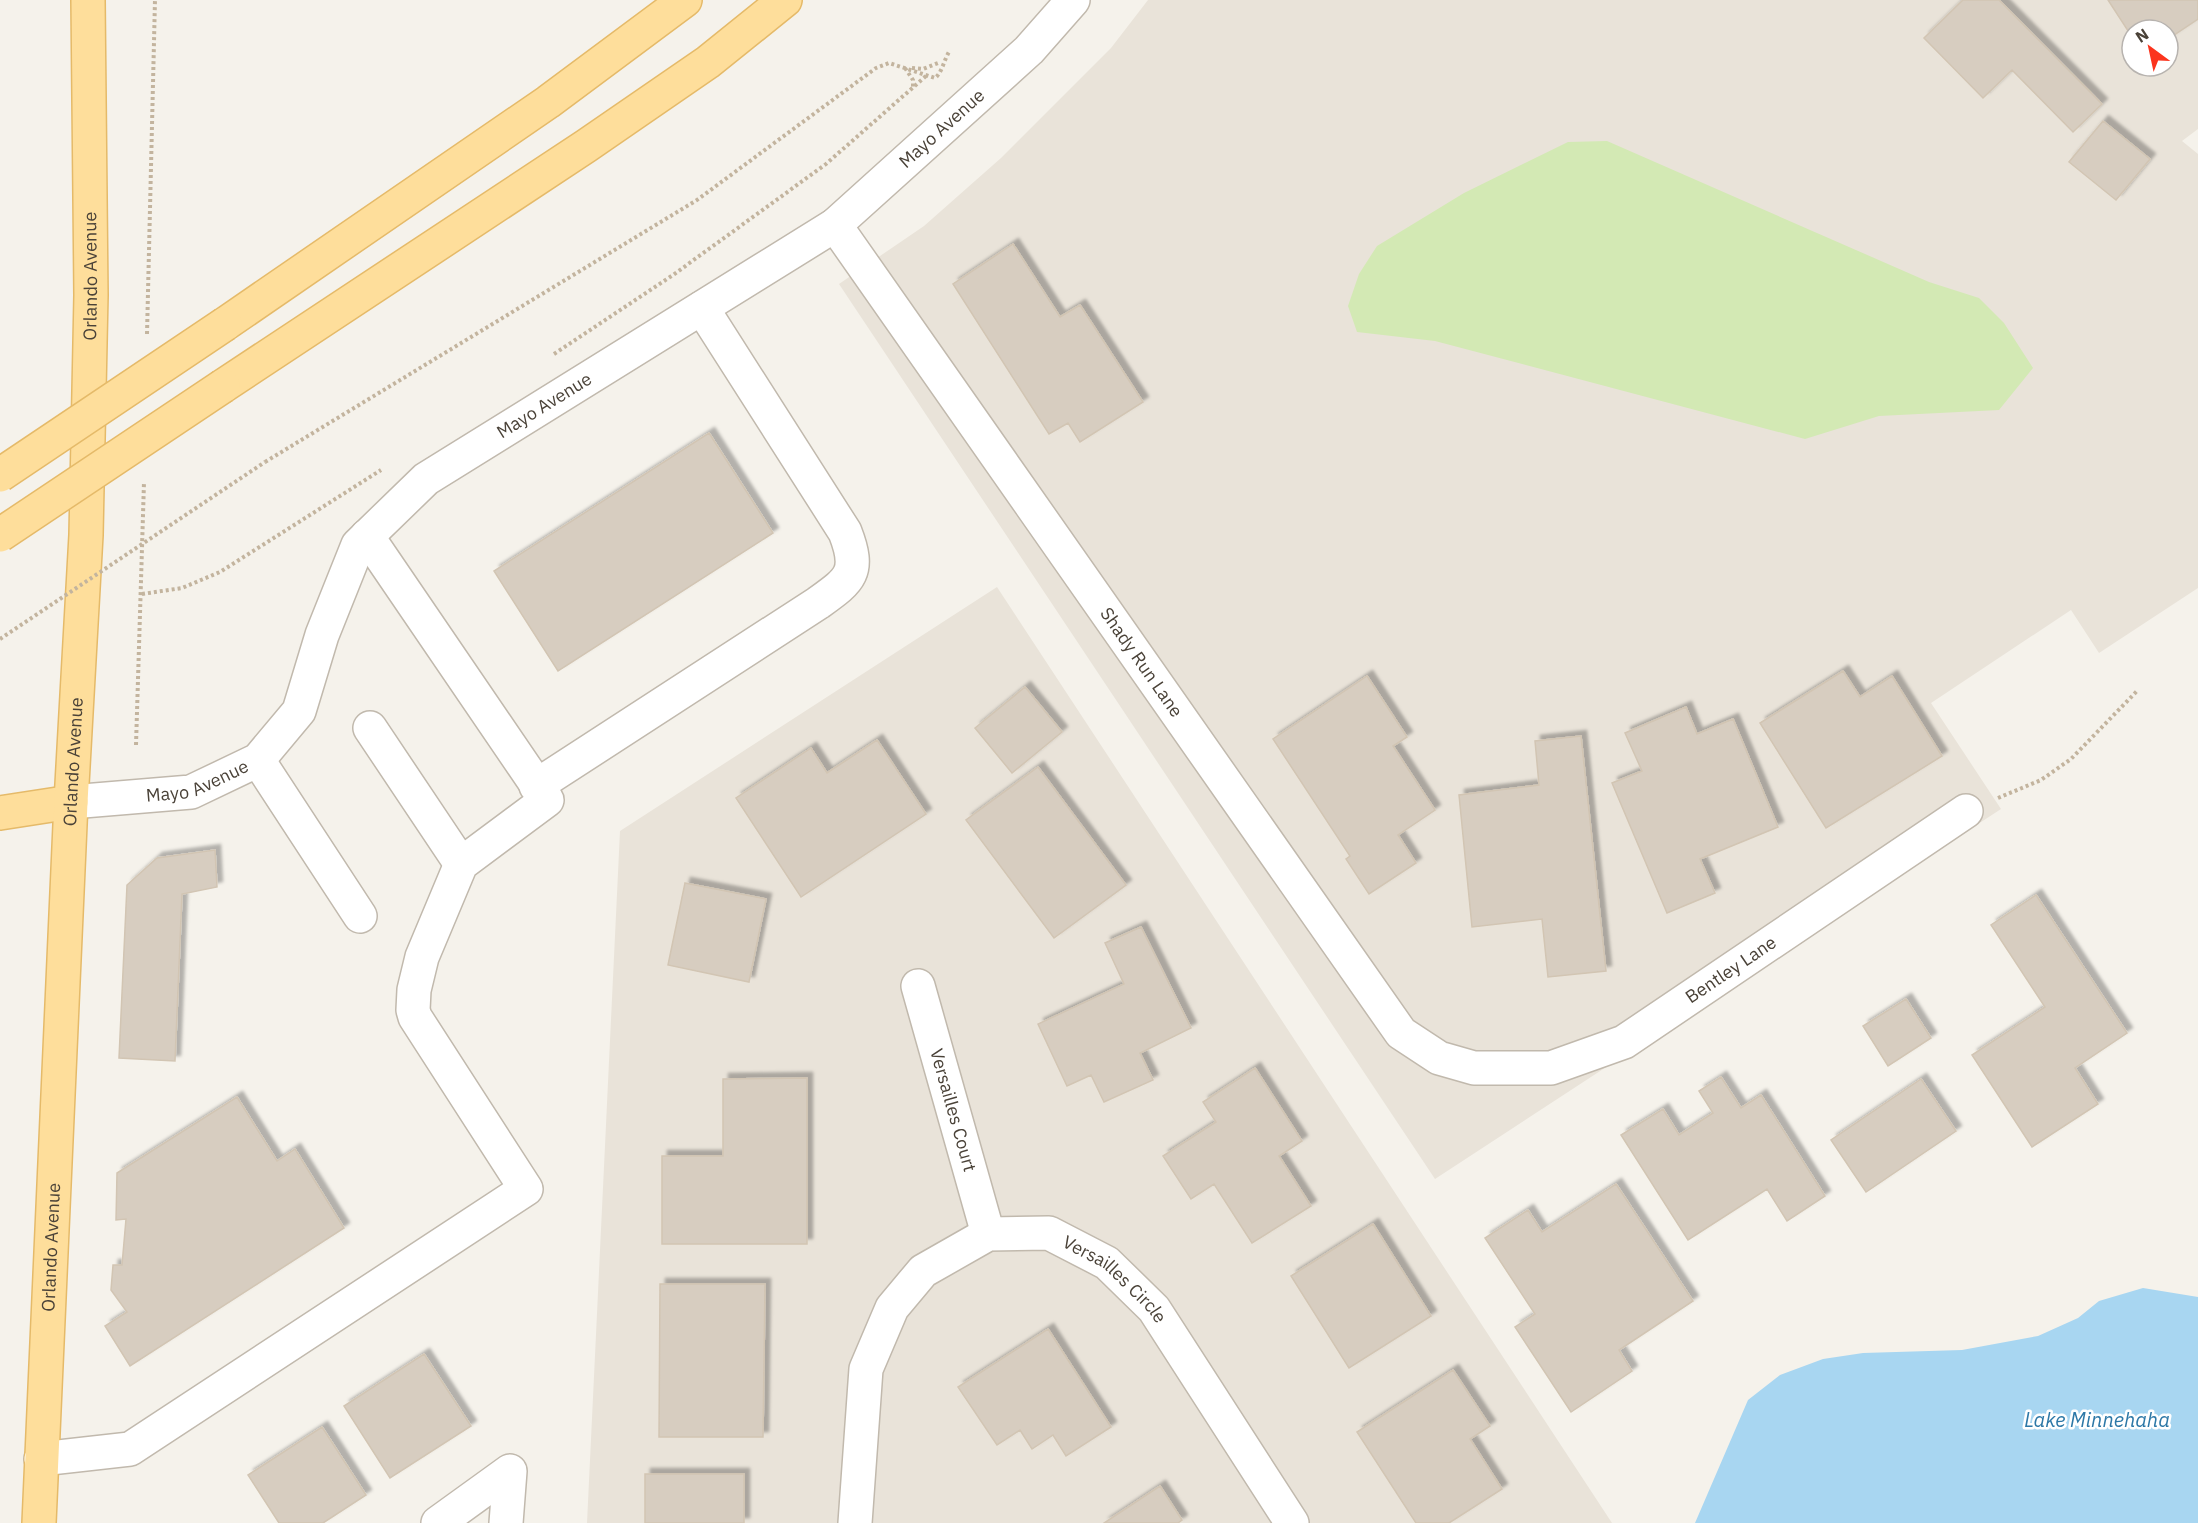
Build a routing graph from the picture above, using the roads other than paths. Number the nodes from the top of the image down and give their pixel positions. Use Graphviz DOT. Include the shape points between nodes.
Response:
graph roads {
  1 [pos="88,0"];
  2 [pos="685,0"];
  3 [pos="785,0"];
  4 [pos="1073,0"];
  5 [pos="835,225"];
  6 [pos="702,308"];
  7 [pos="0,475"];
  8 [pos="0,535"];
  9 [pos="368,536"];
  10 [pos="370,728"];
  11 [pos="258,759"];
  12 [pos="536,786"];
  13 [pos="71,802"];
  14 [pos="1965,811"];
  15 [pos="0,813"];
  16 [pos="461,864"];
  17 [pos="360,916"];
  18 [pos="918,986"];
  19 [pos="1474,1068"];
  20 [pos="988,1234"];
  21 [pos="41,1459"];
  22 [pos="39,1523"];
  23 [pos="438,1523"];
  24 [pos="506,1523"];
  25 [pos="855,1523"];
  26 [pos="1293,1523"];
  1 -- 13 [label="main road, Orlando Avenue" via="90,295 86,535"];
  2 -- 7 [label="main road, bridge" via="548,102"];
  3 -- 8 [label="main road, bridge" via="708,62 595,140"];
  4 -- 5 [label="street, Mayo Avenue" via="1029,50"];
  5 -- 6 [label="street, Mayo Avenue"];
  5 -- 19 [label="street, Shady Run Lane" via="1401,1033 1439,1058"];
  6 -- 9 [label="street, Mayo Avenue" via="426,479"];
  6 -- 12 [label="street" via="845,532 853,552 852,573 818,603"];
  9 -- 11 [label="street, Mayo Avenue" via="358,546 322,635 299,711"];
  9 -- 12 [label="street"];
  10 -- 16 [label="street"];
  11 -- 13 [label="street, Mayo Avenue" via="191,792"];
  11 -- 17 [label="street"];
  12 -- 16 [label="street" via="546,800"];
  13 -- 15 [label="main road"];
  13 -- 21 [label="main road, Orlando Avenue"];
  14 -- 19 [label="street, Bentley Lane" via="1624,1042 1551,1068"];
  16 -- 21 [label="street" via="422,957 413,1010 526,1188 130,1449"];
  18 -- 20 [label="street, Versailles Court"];
  20 -- 25 [label="street, Versailles Circle" via="923,1271 892,1308 866,1369"];
  20 -- 26 [label="street, Versailles Circle" via="1049,1233 1107,1263 1154,1309"];
  21 -- 22 [label="main road, Orlando Avenue"];
  23 -- 24 [label="street" via="510,1471"];
}
